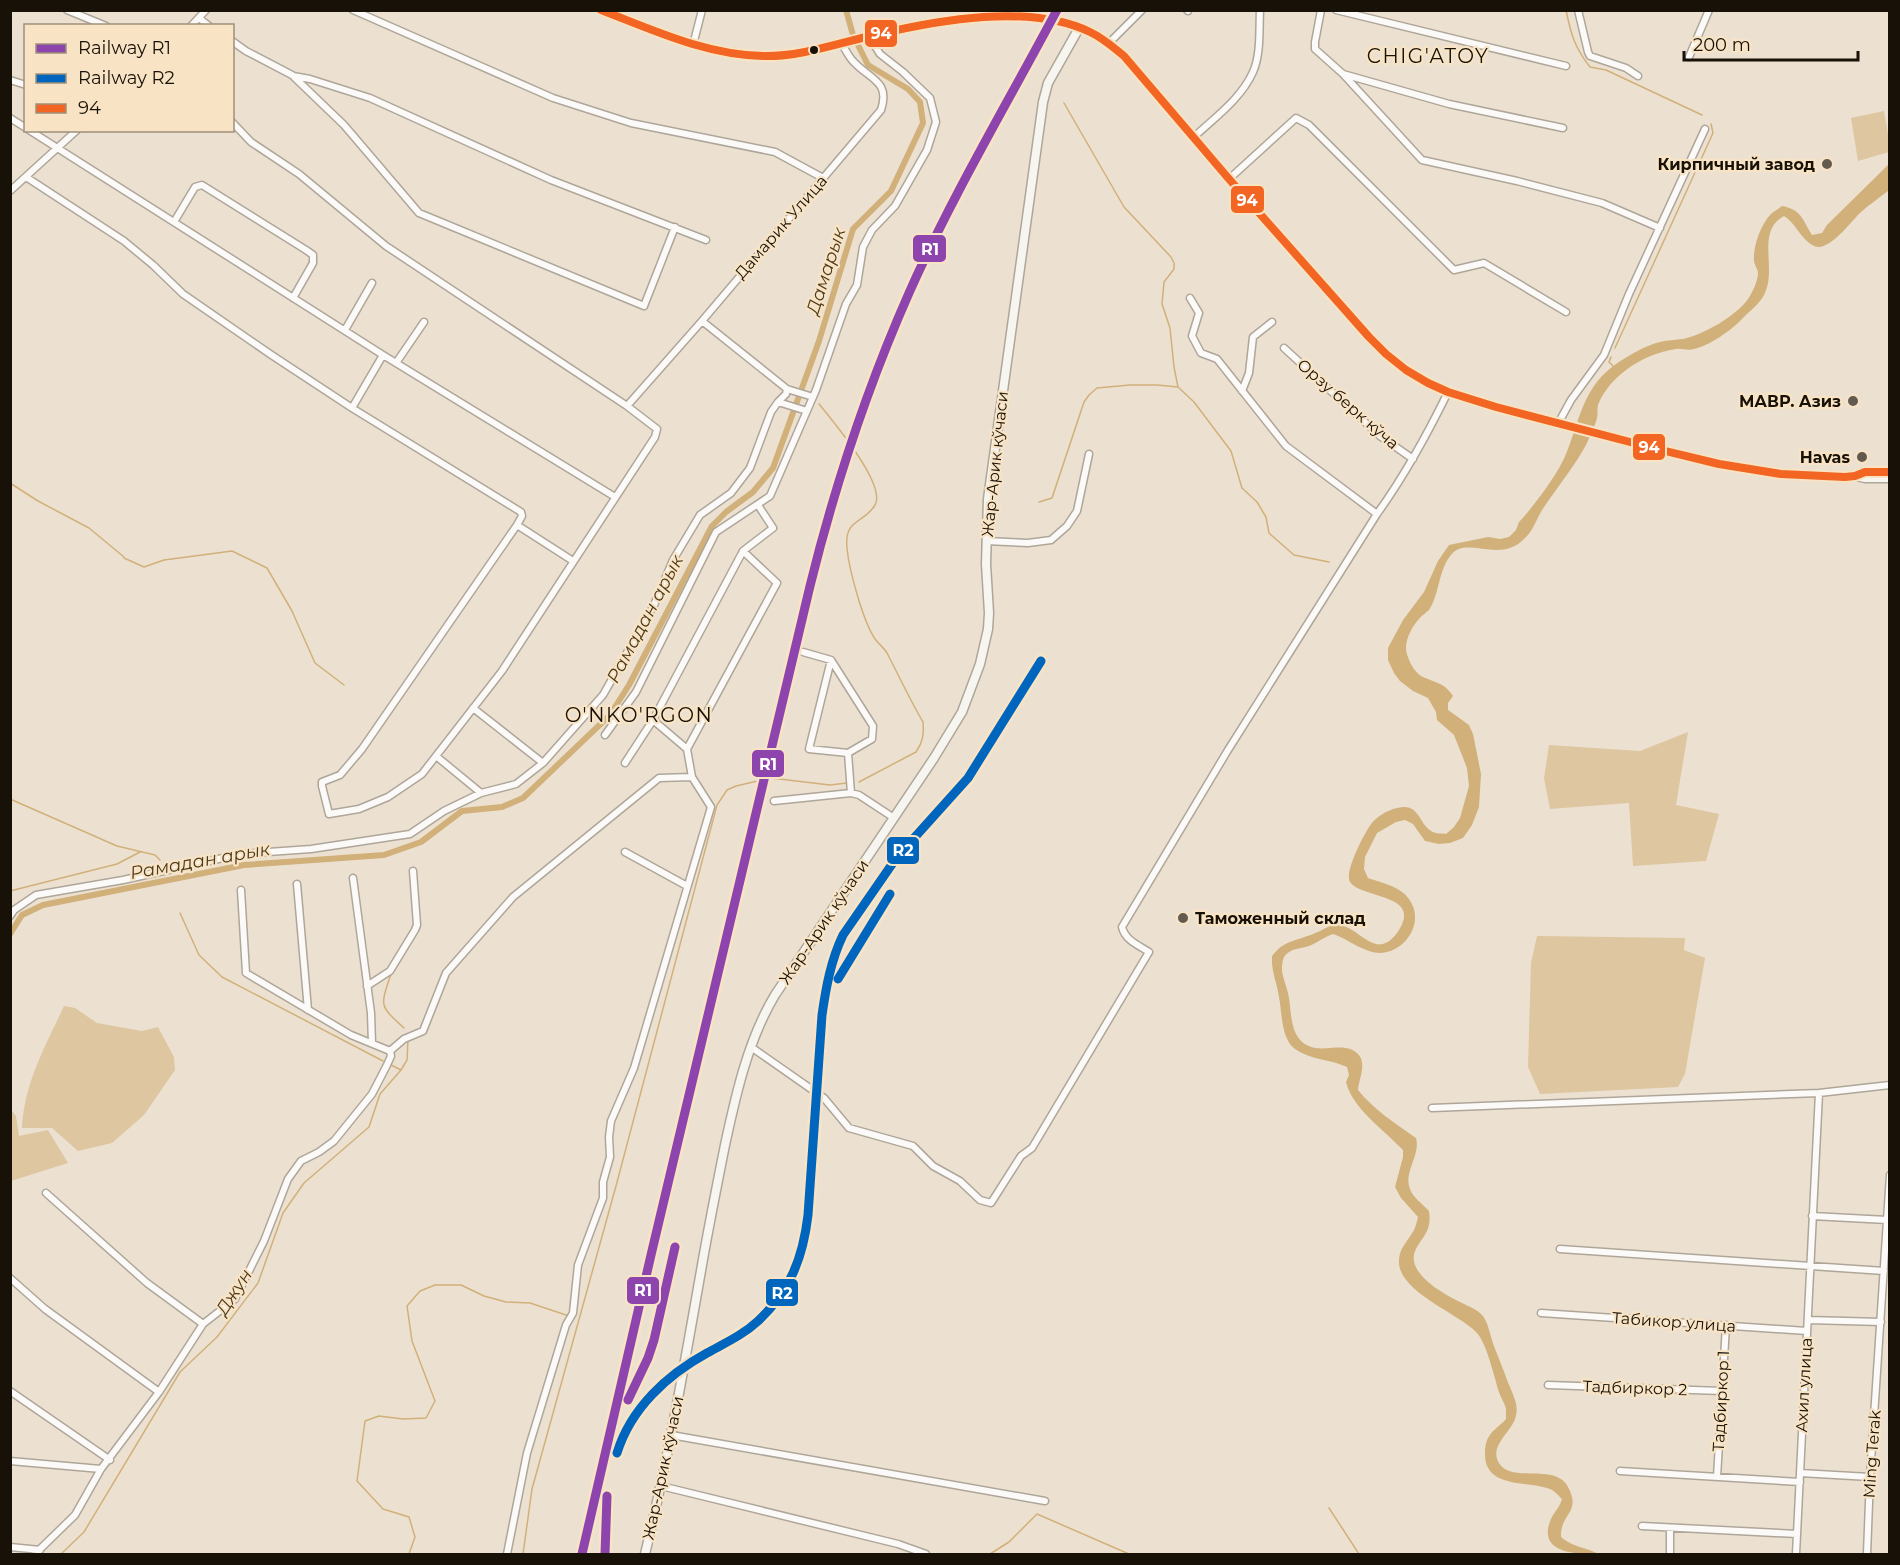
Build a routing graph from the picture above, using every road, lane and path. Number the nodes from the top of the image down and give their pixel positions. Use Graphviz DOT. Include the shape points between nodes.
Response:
graph roads {
  1 [pos="68,10"];
  2 [pos="206,10"];
  3 [pos="353,10"];
  4 [pos="601,10"];
  5 [pos="702,10"];
  6 [pos="1142,10"];
  7 [pos="1260,10"];
  8 [pos="1321,10"];
  9 [pos="1336,10"];
  10 [pos="1578,10"];
  11 [pos="1709,10"];
  12 [pos="199,18"];
  13 [pos="101,24"];
  14 [pos="193,24"];
  15 [pos="206,24"];
  16 [pos="1079,27"];
  17 [pos="875,35"];
  18 [pos="234,42"];
  19 [pos="845,43"];
  20 [pos="1109,43"];
  21 [pos="693,45"];
  22 [pos="1689,57"];
  23 [pos="1566,66"];
  24 [pos="1342,74"];
  25 [pos="292,75"];
  26 [pos="1638,76"];
  27 [pos="10,118"];
  28 [pos="234,124"];
  29 [pos="24,127"];
  30 [pos="1563,128"];
  31 [pos="1705,129"];
  32 [pos="32,132"];
  33 [pos="76,132"];
  34 [pos="1193,138"];
  35 [pos="57,149"];
  36 [pos="26,177"];
  37 [pos="823,178"];
  38 [pos="1229,179"];
  39 [pos="10,191"];
  40 [pos="174,222"];
  41 [pos="675,227"];
  42 [pos="1660,228"];
  43 [pos="706,240"];
  44 [pos="372,283"];
  45 [pos="293,298"];
  46 [pos="1190,298"];
  47 [pos="1566,312"];
  48 [pos="702,321"];
  49 [pos="424,322"];
  50 [pos="1272,322"];
  51 [pos="345,330"];
  52 [pos="1284,348"];
  53 [pos="383,355"];
  54 [pos="396,363"];
  55 [pos="787,389"];
  56 [pos="1242,391"];
  57 [pos="1448,392"];
  58 [pos="813,398"];
  59 [pos="778,402"];
  60 [pos="627,406"];
  61 [pos="352,408"];
  62 [pos="807,411"];
  63 [pos="1559,422"];
  64 [pos="1089,454"];
  65 [pos="1413,459"];
  66 [pos="1890,472"];
  67 [pos="1855,476"];
  68 [pos="1890,478"];
  69 [pos="615,497"];
  70 [pos="758,505"];
  71 [pos="1377,514"];
  72 [pos="517,525"];
  73 [pos="986,542"];
  74 [pos="743,551"];
  75 [pos="573,561"];
  76 [pos="802,652"];
  77 [pos="831,660"];
  78 [pos="473,708"];
  79 [pos="653,720"];
  80 [pos="605,735"];
  81 [pos="687,749"];
  82 [pos="848,753"];
  83 [pos="436,756"];
  84 [pos="543,763"];
  85 [pos="625,763"];
  86 [pos="692,777"];
  87 [pos="481,793"];
  88 [pos="851,793"];
  89 [pos="774,801"];
  90 [pos="894,818"];
  91 [pos="625,852"];
  92 [pos="413,871"];
  93 [pos="353,878"];
  94 [pos="297,884"];
  95 [pos="687,886"];
  96 [pos="241,890"];
  97 [pos="10,916"];
  98 [pos="367,986"];
  99 [pos="308,1010"];
  100 [pos="372,1043"];
  101 [pos="751,1047"];
  102 [pos="390,1051"];
  103 [pos="1890,1085"];
  104 [pos="1819,1093"];
  105 [pos="1432,1108"];
  106 [pos="1890,1174"];
  107 [pos="46,1193"];
  108 [pos="1812,1216"];
  109 [pos="1887,1220"];
  110 [pos="1560,1249"];
  111 [pos="1810,1266"];
  112 [pos="1886,1275"];
  113 [pos="10,1278"];
  114 [pos="1541,1313"];
  115 [pos="1808,1320"];
  116 [pos="1881,1322"];
  117 [pos="204,1324"];
  118 [pos="1726,1325"];
  119 [pos="1807,1331"];
  120 [pos="1548,1384"];
  121 [pos="10,1391"];
  122 [pos="159,1392"];
  123 [pos="1722,1392"];
  124 [pos="672,1435"];
  125 [pos="110,1460"];
  126 [pos="10,1461"];
  127 [pos="101,1469"];
  128 [pos="1620,1471"];
  129 [pos="1800,1473"];
  130 [pos="1717,1477"];
  131 [pos="1870,1477"];
  132 [pos="1800,1482"];
  133 [pos="662,1486"];
  134 [pos="1045,1501"];
  135 [pos="1642,1526"];
  136 [pos="1670,1528"];
  137 [pos="1797,1533"];
  138 [pos="10,1547"];
  139 [pos="37,1552"];
  140 [pos="507,1554"];
  141 [pos="645,1554"];
  142 [pos="926,1554"];
  143 [pos="1670,1554"];
  144 [pos="1796,1554"];
  145 [pos="1867,1554"];
  1 -- 13 [label="street"];
  2 -- 12 [label="street"];
  3 -- 37 [label="street" via="553,98 631,123 775,152"];
  4 -- 21 [label="main road"];
  5 -- 21 [label="street"];
  6 -- 20 [label="street"];
  7 -- 34 [label="street" via="1254,71 1237,97"];
  8 -- 24 [label="street" via="1315,49"];
  9 -- 23 [label="street"];
  10 -- 26 [label="street" via="1590,56"];
  11 -- 22 [label="street"];
  12 -- 14 [label="street"];
  12 -- 15 [label="street"];
  16 -- 17 [label="main road" via="1031,18 995,17"];
  16 -- 20 [label="main road"];
  16 -- 73 [label="main road, Жар-Арик кўчаси" via="1048,83 1043,102 988,499"];
  17 -- 19 [label="main road"];
  17 -- 58 [label="street" via="880,54 930,98 936,122 927,150 895,206 872,230 863,247 857,285 846,304"];
  18 -- 25 [label="street"];
  19 -- 21 [label="main road" via="764,57"];
  19 -- 37 [label="street, Дамарик Улица" via="853,61 878,82 884,100 881,110"];
  20 -- 34 [label="main road"];
  24 -- 30 [label="street" via="1449,104"];
  24 -- 42 [label="street" via="1422,160 1602,203"];
  25 -- 41 [label="street" via="370,98 551,180"];
  25 -- 41 [label="street" via="344,125 419,213 644,306"];
  27 -- 29 [label="street"];
  28 -- 60 [label="street" via="250,142 299,174 386,246"];
  31 -- 42 [label="street"];
  32 -- 35 [label="street"];
  33 -- 35 [label="street"];
  34 -- 38 [label="main road"];
  35 -- 36 [label="street"];
  35 -- 40 [label="street"];
  36 -- 39 [label="street"];
  36 -- 61 [label="street" via="124,241 183,294"];
  37 -- 48 [label="street, Дамарик Улица"];
  38 -- 47 [label="street" via="1296,118 1309,124 1454,270 1484,263"];
  38 -- 57 [label="main road" via="1386,354 1413,375"];
  40 -- 45 [label="street"];
  40 -- 45 [label="street" via="195,186 202,185 306,250 313,255 314,263"];
  41 -- 43 [label="street"];
  42 -- 63 [label="street" via="1604,355"];
  44 -- 51 [label="street"];
  45 -- 51 [label="street"];
  46 -- 56 [label="street" via="1199,313 1192,336 1201,353 1217,359"];
  48 -- 55 [label="street"];
  48 -- 60 [label="street, Дамарик Улица"];
  49 -- 54 [label="street"];
  50 -- 56 [label="street" via="1253,337 1249,373"];
  51 -- 53 [label="street"];
  52 -- 65 [label="street, Орзу берк кўча" via="1380,436"];
  53 -- 54 [label="street"];
  53 -- 61 [label="street"];
  54 -- 69 [label="street"];
  55 -- 58 [label="street"];
  55 -- 59 [label="street"];
  56 -- 71 [label="street" via="1286,446"];
  57 -- 63 [label="main road"];
  57 -- 65 [label="street"];
  58 -- 62 [label="street"];
  59 -- 62 [label="street"];
  59 -- 84 [label="street" via="750,468 731,493 700,515 603,695"];
  60 -- 69 [label="street" via="657,429"];
  61 -- 72 [label="street" via="521,512"];
  62 -- 70 [label="street" via="770,496"];
  63 -- 67 [label="main road" via="1762,472"];
  64 -- 73 [label="street" via="1077,512 1051,540"];
  65 -- 71 [label="street"];
  66 -- 67 [label="main road"];
  67 -- 68 [label="main road"];
  69 -- 75 [label="street"];
  70 -- 74 [label="street" via="773,528"];
  70 -- 80 [label="street" via="716,532 636,692"];
  71 -- 101 [label="street" via="1122,927 1124,934 1149,952 1032,1148 1021,1156 991,1203 980,1200 960,1181 933,1166 913,1146 849,1128 824,1098"];
  72 -- 75 [label="street"];
  72 -- 83 [label="street" via="362,749 340,774 322,782 328,812 359,809 388,797 422,774"];
  73 -- 90 [label="main road, Жар-Арик кўчаси" via="989,613 977,672 962,712"];
  74 -- 79 [label="street"];
  74 -- 81 [label="street" via="777,584"];
  75 -- 78 [label="street" via="502,671"];
  76 -- 77 [label="street"];
  77 -- 82 [label="street" via="873,726 872,739"];
  77 -- 82 [label="street" via="809,749"];
  78 -- 83 [label="street"];
  78 -- 84 [label="street"];
  79 -- 81 [label="street"];
  79 -- 85 [label="street"];
  81 -- 86 [label="street"];
  82 -- 88 [label="street"];
  83 -- 87 [label="street"];
  84 -- 87 [label="street" via="516,784"];
  86 -- 95 [label="street" via="711,807"];
  86 -- 102 [label="street" via="659,778 513,897 446,973 423,1031 404,1039"];
  87 -- 97 [label="street" via="410,834 311,849 241,854 36,895"];
  88 -- 89 [label="street"];
  88 -- 90 [label="street"];
  90 -- 101 [label="main road, Жар-Арик кўчаси" via="775,995"];
  91 -- 95 [label="street"];
  92 -- 98 [label="street" via="417,925 390,971"];
  93 -- 98 [label="street"];
  94 -- 99 [label="street"];
  95 -- 140 [label="street" via="634,1068 611,1121 603,1198 578,1265 571,1317 527,1452"];
  96 -- 99 [label="street" via="246,973"];
  98 -- 100 [label="street"];
  99 -- 100 [label="street"];
  100 -- 102 [label="street"];
  101 -- 124 [label="main road, Жар-Арик кўчаси" via="730,1119"];
  102 -- 117 [label="street" via="372,1094 334,1141 302,1161 288,1179 264,1242 235,1299"];
  103 -- 104 [label="street"];
  104 -- 105 [label="street"];
  104 -- 108 [label="street, Ахил улица"];
  106 -- 109 [label="street, Ming Terak"];
  107 -- 117 [label="street" via="147,1283"];
  108 -- 109 [label="street"];
  108 -- 111 [label="street, Ахил улица"];
  109 -- 112 [label="street, Ming Terak"];
  110 -- 111 [label="street"];
  111 -- 112 [label="street"];
  111 -- 115 [label="street, Ахил улица"];
  112 -- 116 [label="street, Ming Terak"];
  113 -- 122 [label="street" via="45,1309"];
  114 -- 118 [label="street, Табикор улица"];
  115 -- 116 [label="street"];
  115 -- 119 [label="street, Ахил улица"];
  116 -- 131 [label="street, Ming Terak"];
  117 -- 122 [label="street"];
  118 -- 119 [label="street, Табикор улица"];
  118 -- 123 [label="street, Тадбиркор 1"];
  119 -- 129 [label="street, Ахил улица"];
  120 -- 123 [label="street, Тадбиркор 2"];
  121 -- 125 [label="street"];
  122 -- 125 [label="street"];
  123 -- 130 [label="street, Тадбиркор 1"];
  124 -- 133 [label="main road, Жар-Арик кўчаси"];
  124 -- 134 [label="street"];
  125 -- 127 [label="street"];
  126 -- 127 [label="street"];
  127 -- 139 [label="street" via="75,1515"];
  128 -- 130 [label="street"];
  129 -- 131 [label="street"];
  129 -- 132 [label="street, Ахил улица"];
  130 -- 132 [label="street"];
  131 -- 145 [label="street, Ming Terak"];
  132 -- 137 [label="street, Ахил улица"];
  133 -- 141 [label="main road, Жар-Арик кўчаси"];
  133 -- 142 [label="street"];
  135 -- 136 [label="street"];
  136 -- 137 [label="street"];
  136 -- 143 [label="street"];
  137 -- 144 [label="street, Ахил улица"];
  138 -- 139 [label="street"];
}
